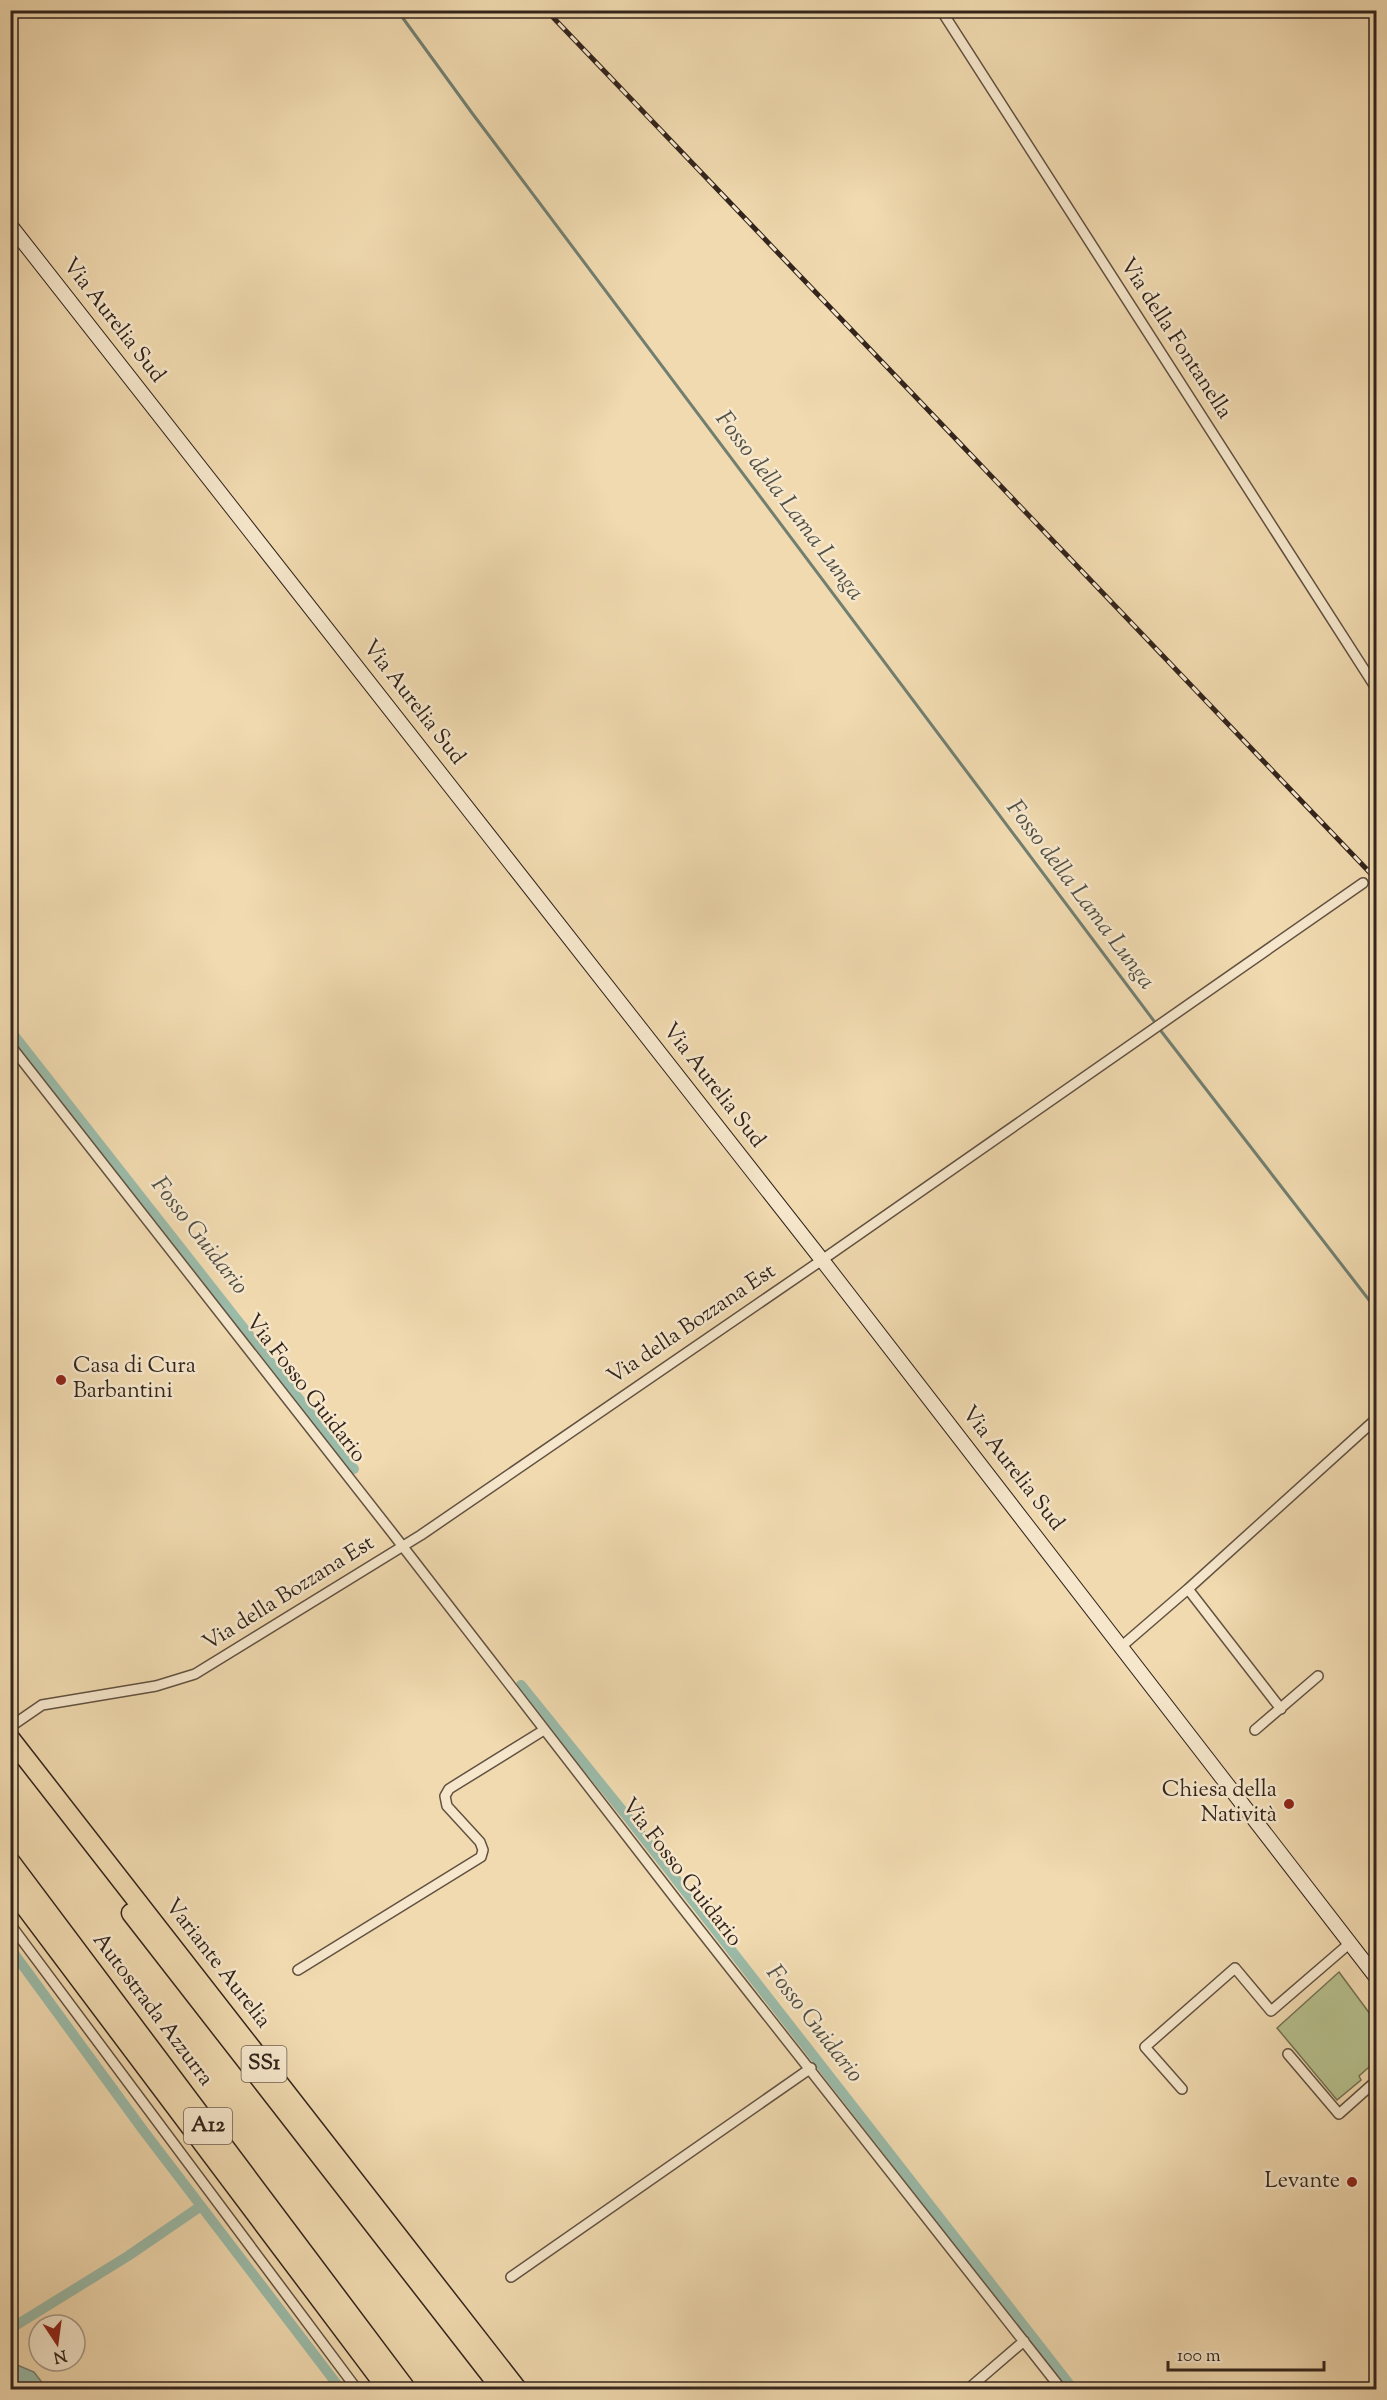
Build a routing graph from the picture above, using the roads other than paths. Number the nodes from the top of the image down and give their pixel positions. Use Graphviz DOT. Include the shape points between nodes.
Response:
graph roads {
  1 [pos="941,10"];
  2 [pos="10,225"];
  3 [pos="1377,688"];
  4 [pos="1363,883"];
  5 [pos="10,1045"];
  6 [pos="822,1260"];
  7 [pos="1377,1419"];
  8 [pos="402,1547"];
  9 [pos="1188,1589"];
  10 [pos="1122,1646"];
  11 [pos="1318,1676"];
  12 [pos="1281,1709"];
  13 [pos="10,1728"];
  14 [pos="544,1730"];
  15 [pos="1255,1730"];
  16 [pos="10,1738"];
  17 [pos="10,1758"];
  18 [pos="10,1861"];
  19 [pos="10,1887"];
  20 [pos="10,1924"];
  21 [pos="1350,1943"];
  22 [pos="298,1970"];
  23 [pos="1377,1977"];
  24 [pos="1288,2054"];
  25 [pos="810,2068"];
  26 [pos="1377,2081"];
  27 [pos="1182,2090"];
  28 [pos="511,2277"];
  29 [pos="1024,2341"];
  30 [pos="356,2389"];
  31 [pos="388,2390"];
  32 [pos="407,2390"];
  33 [pos="502,2390"];
  34 [pos="518,2390"];
  35 [pos="967,2390"];
  36 [pos="1062,2390"];
  1 -- 3 [label="street, Via della Fontanella"];
  2 -- 6 [label="main road, Via Aurelia Sud"];
  4 -- 6 [label="street, Via della Bozzana Est"];
  5 -- 8 [label="street, Via Fosso Guidario"];
  6 -- 8 [label="street, Via della Bozzana Est"];
  6 -- 10 [label="main road, Via Aurelia Sud"];
  7 -- 9 [label="street"];
  8 -- 13 [label="street, Via della Bozzana Est" via="195,1674 156,1686 42,1705"];
  8 -- 14 [label="street, Via Fosso Guidario"];
  9 -- 10 [label="street"];
  9 -- 12 [label="street"];
  10 -- 21 [label="main road, Via Aurelia Sud"];
  11 -- 12 [label="street"];
  12 -- 15 [label="street"];
  14 -- 22 [label="street" via="449,1789 445,1796 447,1806 480,1842 481,1857"];
  14 -- 25 [label="street, Via Fosso Guidario"];
  16 -- 34 [label="highway, Variante Aurelia / SS1"];
  17 -- 33 [label="highway, Variante Aurelia / SS1"];
  18 -- 32 [label="highway, Autostrada Azzurra / A12"];
  19 -- 31 [label="highway, Autostrada Azzurra / A12"];
  20 -- 30 [label="street"];
  21 -- 23 [label="main road, Via Aurelia Sud"];
  21 -- 27 [label="street" via="1271,2011 1235,1968 1145,2047"];
  24 -- 26 [label="street" via="1339,2114"];
  25 -- 28 [label="street"];
  25 -- 29 [label="street, Via Fosso Guidario"];
  29 -- 35 [label="street"];
  29 -- 36 [label="street, Via Fosso Guidario"];
}
